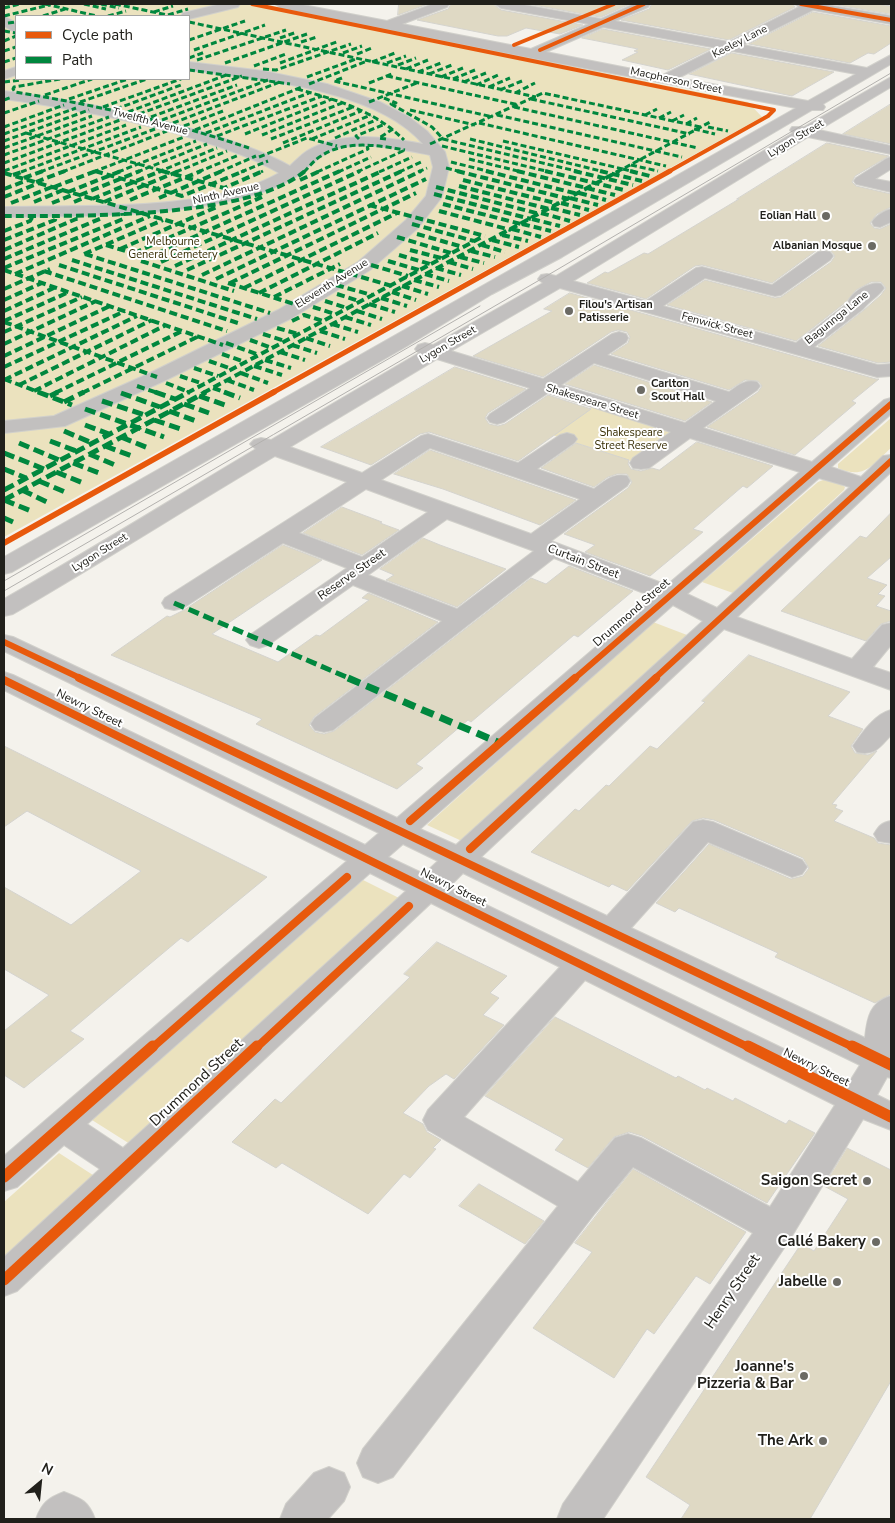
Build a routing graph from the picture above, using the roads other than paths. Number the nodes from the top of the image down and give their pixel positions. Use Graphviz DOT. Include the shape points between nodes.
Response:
graph roads {
  1 [pos="234,4"];
  2 [pos="281,4"];
  3 [pos="298,4"];
  4 [pos="443,4"];
  5 [pos="501,4"];
  6 [pos="614,4"];
  7 [pos="644,4"];
  8 [pos="809,4"];
  9 [pos="868,4"];
  10 [pos="331,12"];
  11 [pos="852,12"];
  12 [pos="190,15"];
  13 [pos="579,18"];
  14 [pos="890,19"];
  15 [pos="4,20"];
  16 [pos="602,23"];
  17 [pos="390,24"];
  18 [pos="15,28"];
  19 [pos="730,47"];
  20 [pos="510,48"];
  21 [pos="535,53"];
  22 [pos="891,59"];
  23 [pos="190,66"];
  24 [pos="869,72"];
  25 [pos="665,79"];
  26 [pos="891,81"];
  27 [pos="4,95"];
  28 [pos="808,108"];
  29 [pos="838,114"];
  30 [pos="781,123"];
  31 [pos="812,130"];
  32 [pos="891,143"];
  33 [pos="891,150"];
  34 [pos="437,152"];
  35 [pos="891,162"];
  36 [pos="290,173"];
  37 [pos="891,188"];
  38 [pos="4,212"];
  39 [pos="824,256"];
  40 [pos="519,272"];
  41 [pos="557,282"];
  42 [pos="875,288"];
  43 [pos="650,307"];
  44 [pos="618,338"];
  45 [pos="400,342"];
  46 [pos="800,349"];
  47 [pos="435,352"];
  48 [pos="591,356"];
  49 [pos="887,374"];
  50 [pos="750,386"];
  51 [pos="544,387"];
  52 [pos="732,399"];
  53 [pos="891,404"];
  54 [pos="497,418"];
  55 [pos="58,422"];
  56 [pos="4,427"];
  57 [pos="687,431"];
  58 [pos="237,435"];
  59 [pos="567,439"];
  60 [pos="4,446"];
  61 [pos="273,448"];
  62 [pos="891,461"];
  63 [pos="641,463"];
  64 [pos="815,470"];
  65 [pos="521,471"];
  66 [pos="363,481"];
  67 [pos="619,481"];
  68 [pos="865,485"];
  69 [pos="596,497"];
  70 [pos="444,511"];
  71 [pos="281,534"];
  72 [pos="543,546"];
  73 [pos="4,567"];
  74 [pos="357,571"];
  75 [pos="670,595"];
  76 [pos="174,603"];
  77 [pos="4,609"];
  78 [pos="460,619"];
  79 [pos="719,619"];
  80 [pos="891,630"];
  81 [pos="259,640"];
  82 [pos="4,642"];
  83 [pos="857,669"];
  84 [pos="4,680"];
  85 [pos="891,682"];
  86 [pos="891,718"];
  87 [pos="324,724"];
  88 [pos="867,746"];
  89 [pos="399,830"];
  90 [pos="367,859"];
  91 [pos="459,859"];
  92 [pos="792,867"];
  93 [pos="428,888"];
  94 [pos="612,931"];
  95 [pos="582,964"];
  96 [pos="891,1008"];
  97 [pos="886,1062"];
  98 [pos="856,1100"];
  99 [pos="891,1118"];
  100 [pos="63,1126"];
  101 [pos="126,1168"];
  102 [pos="4,1177"];
  103 [pos="582,1202"];
  104 [pos="777,1228"];
  105 [pos="4,1280"];
  106 [pos="378,1463"];
  107 [pos="328,1487"];
  108 [pos="56,1519"];
  109 [pos="74,1519"];
  110 [pos="301,1519"];
  111 [pos="578,1519"];
  1 -- 12 [label="street"];
  2 -- 10 [label="street, Macpherson Street"];
  3 -- 10 [label="street, Macpherson Street"];
  4 -- 17 [label="street"];
  5 -- 13 [label="street"];
  6 -- 13 [label="street"];
  7 -- 16 [label="street"];
  8 -- 11 [label="street"];
  8 -- 19 [label="street, Keeley Lane"];
  9 -- 11 [label="street"];
  10 -- 17 [label="street, Macpherson Street"];
  11 -- 14 [label="street"];
  13 -- 16 [label="street"];
  13 -- 20 [label="street"];
  15 -- 18 [label="street"];
  16 -- 19 [label="street"];
  16 -- 21 [label="street"];
  17 -- 20 [label="street, Macpherson Street"];
  19 -- 24 [label="street"];
  19 -- 25 [label="street, Keeley Lane"];
  20 -- 21 [label="street, Macpherson Street"];
  21 -- 25 [label="street, Macpherson Street"];
  22 -- 24 [label="street, Lygon Street"];
  23 -- 34 [label="street" via="284,79 357,98 414,126"];
  24 -- 28 [label="street, Lygon Street"];
  25 -- 28 [label="street, Macpherson Street"];
  26 -- 29 [label="street, Lygon Street"];
  27 -- 36 [label="street, Twelfth Avenue" via="115,112 182,130 242,150"];
  28 -- 29 [label="street, Macpherson Street"];
  28 -- 30 [label="street, Lygon Street"];
  29 -- 31 [label="street, Lygon Street"];
  30 -- 31 [label="street"];
  30 -- 40 [label="street, Lygon Street"];
  31 -- 32 [label="street"];
  31 -- 33 [label="street"];
  31 -- 41 [label="street, Lygon Street"];
  34 -- 36 [label="street, Ninth Avenue" via="394,143 344,144 314,154"];
  34 -- 55 [label="street, Eleventh Avenue" via="441,167 434,197 412,224 364,266 285,314"];
  35 -- 37 [label="street" via="862,181"];
  36 -- 38 [label="street, Ninth Avenue" via="257,188 205,201 128,209"];
  39 -- 43 [label="street" via="775,291 702,272"];
  40 -- 41 [label="street, Fenwick Street"];
  40 -- 45 [label="street, Lygon Street"];
  41 -- 43 [label="street, Fenwick Street"];
  41 -- 47 [label="street, Lygon Street"];
  42 -- 46 [label="street, Bagunnga Lane"];
  43 -- 46 [label="street, Fenwick Street"];
  44 -- 48 [label="street"];
  45 -- 47 [label="street, Shakespeare Street"];
  45 -- 58 [label="street, Lygon Street"];
  46 -- 49 [label="street, Fenwick Street"];
  47 -- 51 [label="street, Shakespeare Street"];
  47 -- 61 [label="street, Lygon Street"];
  48 -- 51 [label="street"];
  48 -- 52 [label="street"];
  50 -- 52 [label="street"];
  51 -- 54 [label="street"];
  51 -- 57 [label="street, Shakespeare Street"];
  52 -- 57 [label="street"];
  53 -- 64 [label="street, Drummond Street"];
  55 -- 56 [label="street, Eleventh Avenue"];
  55 -- 60 [label="street"];
  57 -- 63 [label="street"];
  57 -- 64 [label="street, Shakespeare Street"];
  58 -- 61 [label="street, Curtain Street"];
  58 -- 73 [label="street, Lygon Street"];
  59 -- 65 [label="street"];
  61 -- 66 [label="street, Curtain Street"];
  61 -- 77 [label="street, Lygon Street"];
  62 -- 68 [label="street, Drummond Street"];
  64 -- 68 [label="street, Shakespeare Street"];
  64 -- 75 [label="street, Drummond Street"];
  65 -- 66 [label="street" via="428,440"];
  65 -- 69 [label="street"];
  66 -- 70 [label="street, Curtain Street"];
  66 -- 71 [label="street"];
  67 -- 69 [label="street"];
  68 -- 79 [label="street, Drummond Street"];
  69 -- 72 [label="street"];
  70 -- 72 [label="street, Curtain Street"];
  70 -- 74 [label="street, Reserve Street"];
  71 -- 74 [label="street"];
  71 -- 76 [label="street"];
  72 -- 75 [label="street, Curtain Street"];
  72 -- 78 [label="street"];
  74 -- 78 [label="street"];
  74 -- 81 [label="street, Reserve Street"];
  75 -- 79 [label="street, Curtain Street"];
  75 -- 89 [label="street, Drummond Street"];
  78 -- 87 [label="street"];
  79 -- 83 [label="street, Curtain Street"];
  79 -- 91 [label="street, Drummond Street"];
  80 -- 83 [label="street"];
  82 -- 89 [label="street, Newry Street"];
  83 -- 85 [label="street, Curtain Street"];
  84 -- 90 [label="street, Newry Street"];
  86 -- 88 [label="street"];
  89 -- 90 [label="street, Drummond Street"];
  89 -- 91 [label="street, Newry Street"];
  90 -- 93 [label="street, Newry Street"];
  90 -- 100 [label="street, Drummond Street"];
  91 -- 93 [label="street, Drummond Street"];
  91 -- 94 [label="street, Newry Street"];
  92 -- 94 [label="street" via="704,829"];
  93 -- 95 [label="street, Newry Street"];
  93 -- 101 [label="street, Drummond Street"];
  94 -- 97 [label="street, Newry Street"];
  95 -- 98 [label="street, Newry Street"];
  95 -- 103 [label="street" via="440,1120"];
  96 -- 97 [label="street" via="883,1020"];
  97 -- 98 [label="street, Henry Street"];
  98 -- 99 [label="street, Newry Street"];
  98 -- 104 [label="street, Henry Street"];
  100 -- 101 [label="street"];
  100 -- 102 [label="street, Drummond Street"];
  101 -- 105 [label="street, Drummond Street"];
  103 -- 104 [label="street" via="628,1148"];
  103 -- 106 [label="street"];
  104 -- 111 [label="street, Henry Street"];
  107 -- 110 [label="street"];
  108 -- 109 [label="street" via="64,1512"];
}
